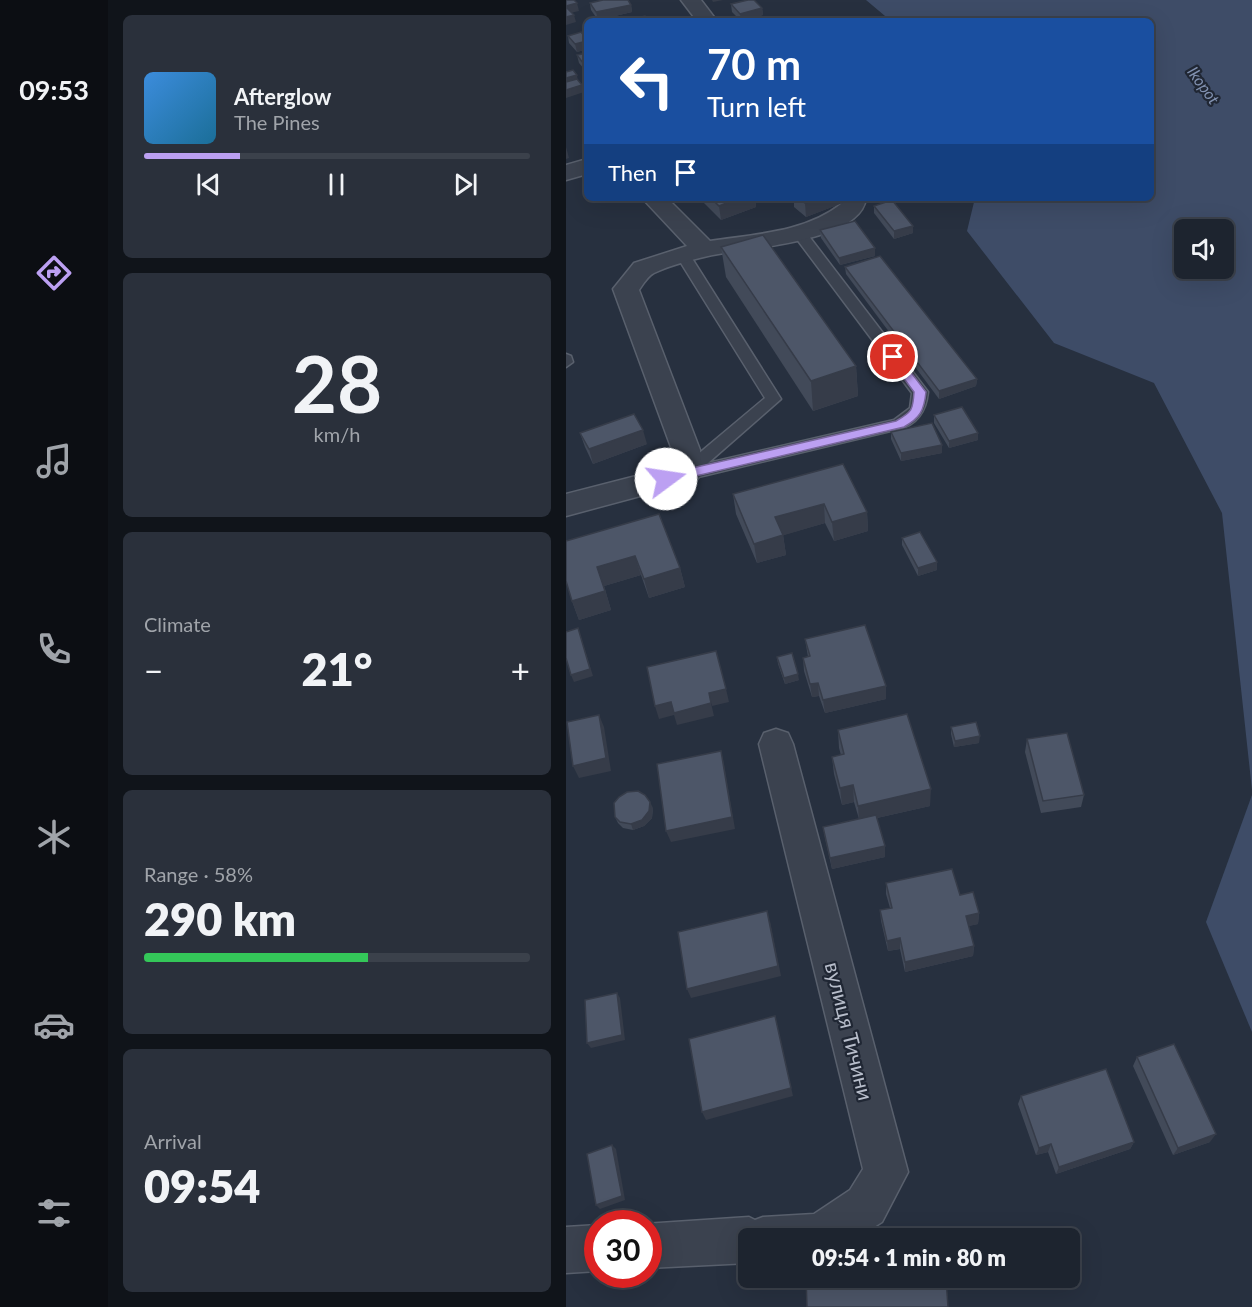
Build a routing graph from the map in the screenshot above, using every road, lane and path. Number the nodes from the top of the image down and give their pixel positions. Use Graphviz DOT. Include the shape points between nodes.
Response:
graph roads {
  1 [pos="691,0"];
  2 [pos="705,18"];
  3 [pos="584,167"];
  4 [pos="566,173"];
  5 [pos="656,201"];
  6 [pos="853,201"];
  7 [pos="800,234"];
  8 [pos="693,252"];
  9 [pos="686,474"];
  10 [pos="566,505"];
  11 [pos="776,744"];
  12 [pos="832,1228"];
  13 [pos="738,1241"];
  14 [pos="662,1244"];
  15 [pos="584,1249"];
  16 [pos="566,1250"];
  1 -- 2 [label="street"];
  3 -- 4 [label="street"];
  5 -- 8 [label="street"];
  6 -- 7 [label="street" via="840,217"];
  7 -- 8 [label="street"];
  7 -- 9 [label="lane" via="920,392 919,406 914,416 899,424"];
  8 -- 9 [label="street" via="643,268 626,290 686,450"];
  8 -- 9 [label="lane" via="773,399"];
  9 -- 10 [label="street"];
  11 -- 12 [label="street, вулиця Тичини" via="886,1172 866,1206"];
  13 -- 14 [label="street"];
  15 -- 16 [label="street"];
}
